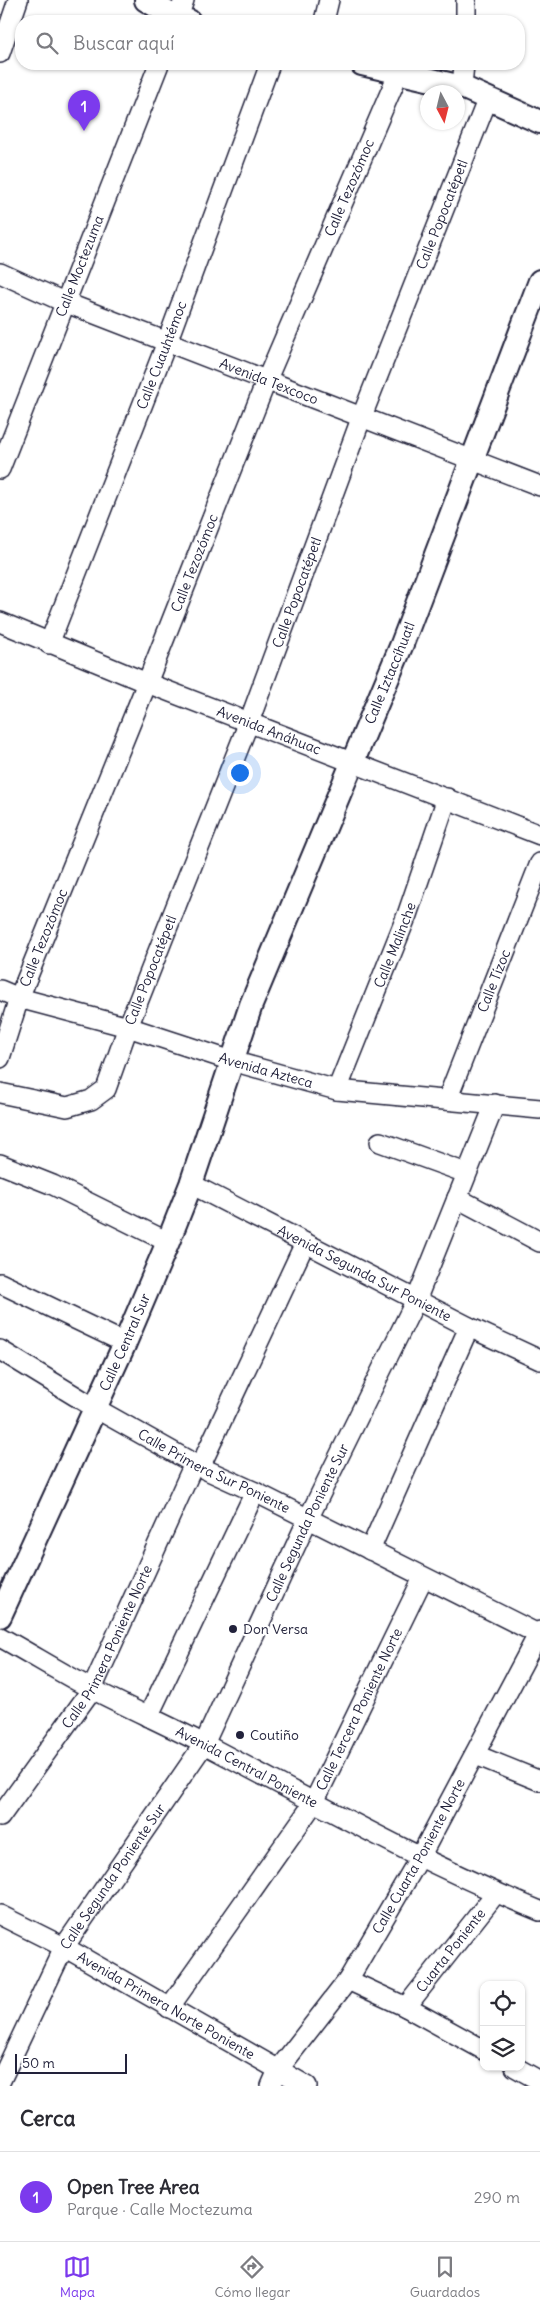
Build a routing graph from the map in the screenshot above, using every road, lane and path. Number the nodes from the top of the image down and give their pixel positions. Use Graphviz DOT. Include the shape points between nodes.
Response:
graph roads {
  1 [pos="18,0"];
  2 [pos="146,0"];
  3 [pos="329,0"];
  4 [pos="466,0"];
  5 [pos="182,15"];
  6 [pos="325,15"];
  7 [pos="466,15"];
  8 [pos="0,53"];
  9 [pos="158,70"];
  10 [pos="268,70"];
  11 [pos="390,70"];
  12 [pos="463,70"];
  13 [pos="399,72"];
  14 [pos="454,85"];
  15 [pos="462,85"];
  16 [pos="465,88"];
  17 [pos="488,98"];
  18 [pos="540,122"];
  19 [pos="0,273"];
  20 [pos="540,281"];
  21 [pos="64,302"];
  22 [pos="167,342"];
  23 [pos="267,379"];
  24 [pos="362,416"];
  25 [pos="470,461"];
  26 [pos="0,470"];
  27 [pos="540,486"];
  28 [pos="0,622"];
  29 [pos="49,644"];
  30 [pos="148,683"];
  31 [pos="249,722"];
  32 [pos="352,761"];
  33 [pos="447,798"];
  34 [pos="540,835"];
  35 [pos="540,863"];
  36 [pos="0,990"];
  37 [pos="19,998"];
  38 [pos="128,1027"];
  39 [pos="0,1058"];
  40 [pos="232,1061"];
  41 [pos="337,1090"];
  42 [pos="0,1093"];
  43 [pos="447,1100"];
  44 [pos="495,1104"];
  45 [pos="540,1109"];
  46 [pos="380,1142"];
  47 [pos="0,1164"];
  48 [pos="466,1174"];
  49 [pos="190,1184"];
  50 [pos="457,1198"];
  51 [pos="168,1242"];
  52 [pos="540,1242"];
  53 [pos="305,1243"];
  54 [pos="0,1283"];
  55 [pos="417,1298"];
  56 [pos="469,1327"];
  57 [pos="125,1343"];
  58 [pos="0,1350"];
  59 [pos="540,1360"];
  60 [pos="95,1408"];
  61 [pos="197,1465"];
  62 [pos="255,1492"];
  63 [pos="308,1519"];
  64 [pos="370,1550"];
  65 [pos="423,1578"];
  66 [pos="0,1616"];
  67 [pos="539,1634"];
  68 [pos="0,1637"];
  69 [pos="92,1689"];
  70 [pos="148,1717"];
  71 [pos="204,1744"];
  72 [pos="476,1755"];
  73 [pos="540,1780"];
  74 [pos="314,1804"];
  75 [pos="0,1817"];
  76 [pos="420,1857"];
  77 [pos="496,1893"];
  78 [pos="540,1911"];
  79 [pos="0,1915"];
  80 [pos="64,1947"];
  81 [pos="348,1980"];
  82 [pos="406,2007"];
  83 [pos="169,2008"];
  84 [pos="480,2048"];
  85 [pos="522,2071"];
  86 [pos="275,2078"];
  87 [pos="540,2081"];
  88 [pos="0,2082"];
  89 [pos="307,2086"];
  1 -- 8 [label="street"];
  2 -- 5 [label="street"];
  3 -- 6 [label="street"];
  4 -- 7 [label="street"];
  9 -- 21 [label="street, Calle Moctezuma"];
  10 -- 22 [label="street, Calle Cuauhtémoc"];
  11 -- 13 [label="street"];
  12 -- 15 [label="street"];
  13 -- 14 [label="street"];
  13 -- 23 [label="street, Calle Tezozómoc"];
  16 -- 17 [label="street"];
  17 -- 18 [label="street"];
  17 -- 24 [label="street, Calle Popocatépetl"];
  19 -- 21 [label="street, Avenida Texcoco"];
  20 -- 25 [label="street, Calle Iztaccíhuatl"];
  21 -- 22 [label="street, Avenida Texcoco"];
  21 -- 26 [label="street, Calle Moctezuma"];
  22 -- 23 [label="street, Avenida Texcoco"];
  22 -- 29 [label="street, Calle Cuauhtémoc"];
  23 -- 24 [label="street, Avenida Texcoco"];
  23 -- 30 [label="street, Calle Tezozómoc"];
  24 -- 25 [label="street, Avenida Texcoco"];
  24 -- 31 [label="street, Calle Popocatépetl"];
  25 -- 27 [label="street, Avenida Texcoco"];
  25 -- 32 [label="street, Calle Iztaccíhuatl" via="402,644"];
  28 -- 29 [label="street, Avenida Anáhuac"];
  29 -- 30 [label="street, Avenida Anáhuac"];
  30 -- 31 [label="street, Avenida Anáhuac"];
  30 -- 37 [label="street, Calle Tezozómoc"];
  31 -- 32 [label="street, Avenida Anáhuac"];
  31 -- 38 [label="street, Calle Popocatépetl"];
  32 -- 33 [label="street, Avenida Anáhuac"];
  32 -- 40 [label="street, Calle Iztaccíhuatl" via="251,1005"];
  33 -- 34 [label="street, Avenida Anáhuac"];
  33 -- 41 [label="street, Calle Malinche" via="407,915"];
  35 -- 43 [label="street, Calle Tízoc"];
  36 -- 37 [label="street, Avenida Azteca"];
  37 -- 38 [label="street, Avenida Azteca"];
  37 -- 39 [label="street, Calle Tezozómoc"];
  38 -- 40 [label="street, Avenida Azteca"];
  38 -- 42 [label="street, Calle Popocatépetl" via="106,1089 91,1100 67,1107"];
  40 -- 41 [label="street, Avenida Azteca"];
  40 -- 49 [label="street, Calle Central Sur"];
  41 -- 43 [label="street, Avenida Azteca"];
  43 -- 44 [label="street, Avenida Azteca"];
  44 -- 45 [label="street, Avenida Azteca"];
  44 -- 48 [label="street, Calle Segunda Poniente Sur"];
  46 -- 48 [label="street"];
  47 -- 51 [label="street" via="53,1185"];
  48 -- 50 [label="street, Calle Segunda Poniente Sur"];
  49 -- 51 [label="street, Calle Central Sur"];
  49 -- 53 [label="street, Avenida Segunda Sur Poniente"];
  50 -- 52 [label="street"];
  50 -- 55 [label="street, Calle Segunda Poniente Sur"];
  51 -- 57 [label="street, Calle Central Sur"];
  53 -- 55 [label="street, Avenida Segunda Sur Poniente"];
  53 -- 61 [label="street, Calle Primera Poniente Norte"];
  54 -- 57 [label="street"];
  55 -- 56 [label="street, Avenida Segunda Sur Poniente"];
  55 -- 63 [label="street, Calle Segunda Poniente Sur"];
  56 -- 59 [label="street, Avenida Segunda Sur Poniente"];
  56 -- 64 [label="street"];
  57 -- 60 [label="street, Calle Central Sur"];
  58 -- 60 [label="street, Calle Primera Sur Poniente"];
  60 -- 61 [label="street, Calle Primera Sur Poniente"];
  60 -- 66 [label="street, Calle Central Sur"];
  61 -- 62 [label="street, Calle Primera Sur Poniente"];
  61 -- 69 [label="street, Calle Primera Poniente Norte"];
  62 -- 63 [label="street, Calle Primera Sur Poniente"];
  62 -- 70 [label="street"];
  63 -- 64 [label="street, Calle Primera Sur Poniente"];
  63 -- 71 [label="street, Calle Segunda Poniente Sur"];
  64 -- 65 [label="street, Calle Primera Sur Poniente"];
  65 -- 67 [label="street, Calle Primera Sur Poniente"];
  65 -- 74 [label="street, Calle Tercera Poniente Norte"];
  67 -- 72 [label="street, Calle Cuarta Poniente Norte"];
  68 -- 69 [label="street, Avenida Central Poniente"];
  69 -- 70 [label="street, Avenida Central Poniente"];
  69 -- 75 [label="street, Calle Primera Poniente Norte"];
  70 -- 71 [label="street, Avenida Central Poniente"];
  71 -- 74 [label="street, Avenida Central Poniente"];
  71 -- 80 [label="street, Calle Segunda Poniente Sur"];
  72 -- 73 [label="street"];
  72 -- 76 [label="street, Calle Cuarta Poniente Norte"];
  74 -- 76 [label="street, Avenida Central Poniente"];
  74 -- 83 [label="street, Calle Tercera Poniente Norte"];
  76 -- 77 [label="street, Avenida Central Poniente"];
  76 -- 81 [label="street, Calle Cuarta Poniente Norte"];
  77 -- 78 [label="street, Avenida Central Poniente"];
  77 -- 82 [label="street, Cuarta Poniente"];
  79 -- 80 [label="street, Avenida Primera Norte Poniente"];
  80 -- 83 [label="street, Avenida Primera Norte Poniente"];
  80 -- 88 [label="street, Calle Segunda Poniente Sur"];
  81 -- 82 [label="street"];
  81 -- 86 [label="street"];
  82 -- 84 [label="street"];
  83 -- 86 [label="street, Avenida Primera Norte Poniente"];
  85 -- 87 [label="street"];
  86 -- 89 [label="street, Avenida Primera Norte Poniente"];
}
